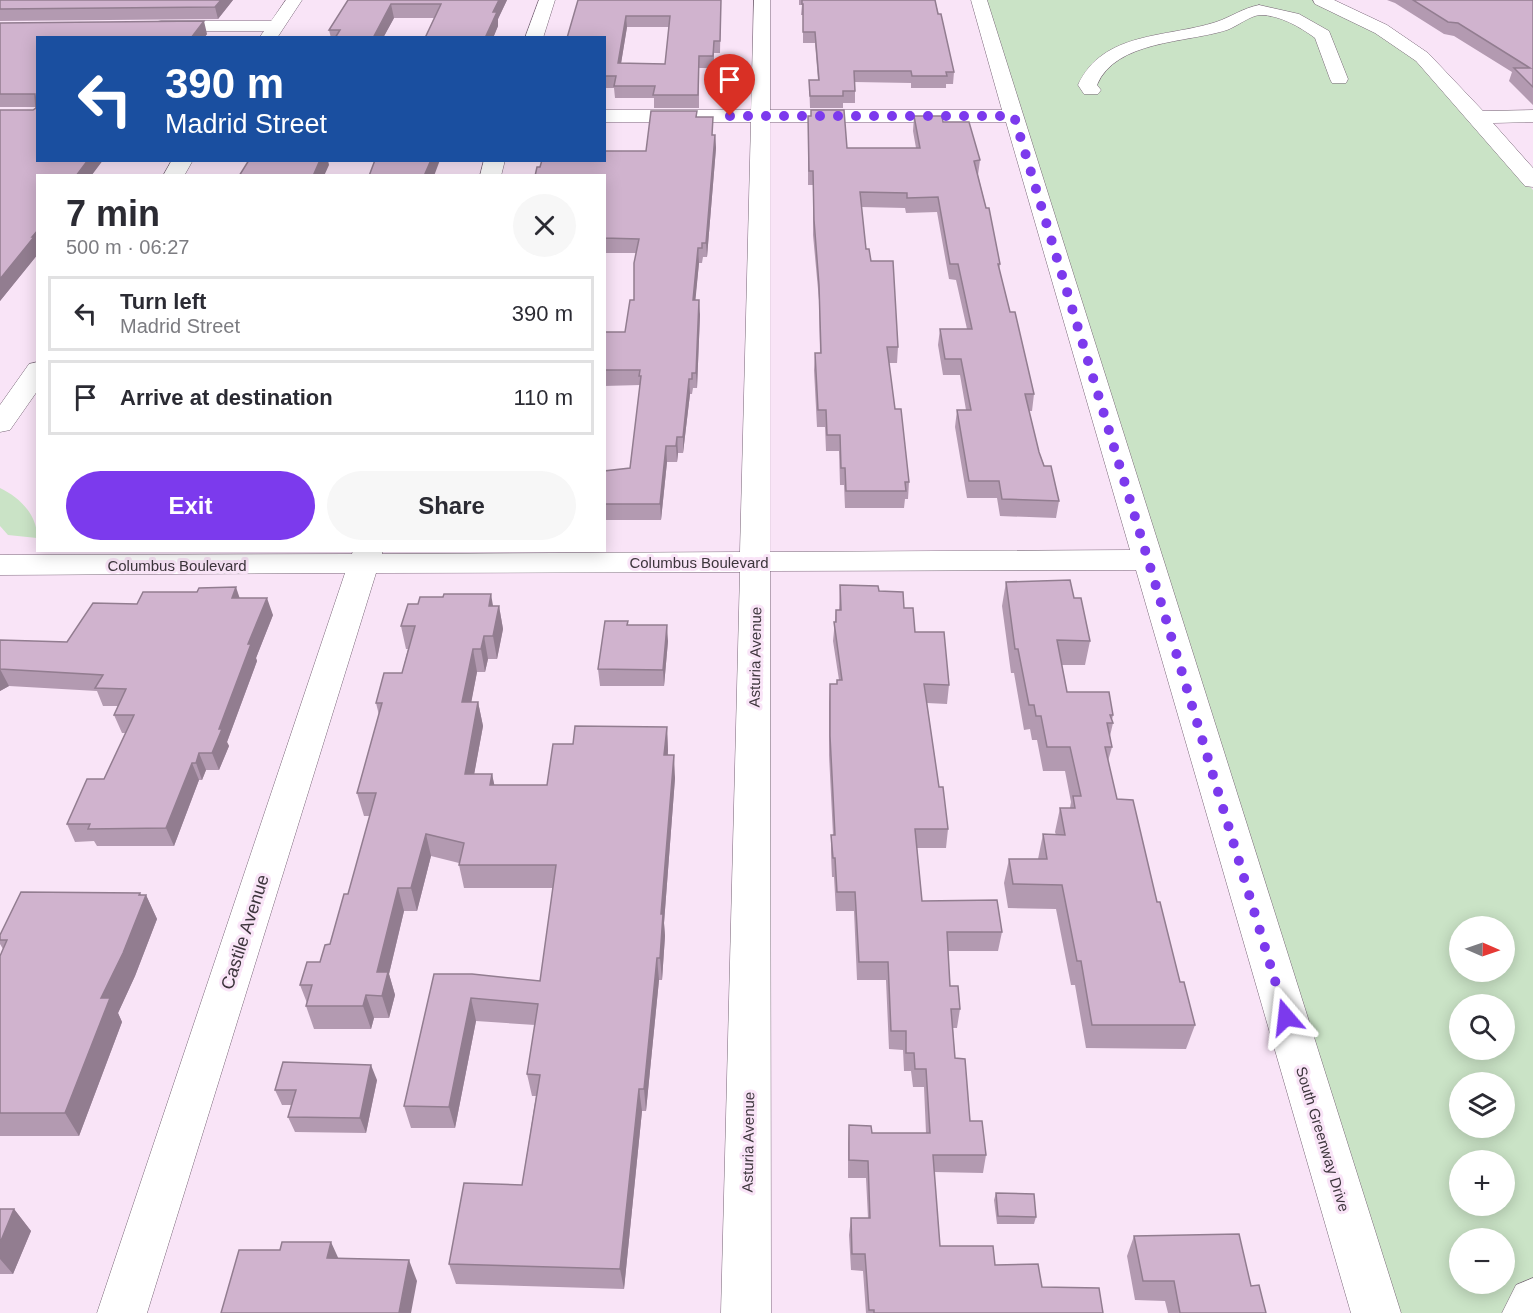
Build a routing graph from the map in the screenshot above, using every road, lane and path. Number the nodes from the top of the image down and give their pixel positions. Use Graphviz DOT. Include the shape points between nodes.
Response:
graph roads {
  1 [pos="294,0"];
  2 [pos="547,0"];
  3 [pos="762,0"];
  4 [pos="979,0"];
  5 [pos="1321,0"];
  6 [pos="139,27"];
  7 [pos="272,32"];
  8 [pos="535,36"];
  9 [pos="1339,79"];
  10 [pos="1091,90"];
  11 [pos="606,116"];
  12 [pos="762,116"];
  13 [pos="1014,116"];
  14 [pos="1477,117"];
  15 [pos="1533,117"];
  16 [pos="1533,181"];
  17 [pos="36,373"];
  18 [pos="0,424"];
  19 [pos="366,557"];
  20 [pos="1147,560"];
  21 [pos="757,562"];
  22 [pos="3,563"];
  23 [pos="1533,1302"];
  24 [pos="123,1313"];
  25 [pos="746,1313"];
  26 [pos="1376,1313"];
  27 [pos="1527,1313"];
  1 -- 7 [label="street"];
  2 -- 8 [label="street"];
  3 -- 12 [label="street, Asturia Avenue"];
  4 -- 13 [label="street, South Greenway Drive"];
  5 -- 14 [label="street" via="1372,24 1413,50"];
  6 -- 7 [label="street"];
  9 -- 10 [label="street" via="1323,35 1261,10 1223,25 1116,52 1088,79"];
  11 -- 12 [label="street"];
  12 -- 13 [label="street"];
  12 -- 21 [label="street, Asturia Avenue"];
  13 -- 20 [label="street, South Greenway Drive"];
  14 -- 15 [label="street"];
  14 -- 16 [label="street"];
  17 -- 18 [label="street"];
  19 -- 21 [label="street, Columbus Boulevard"];
  19 -- 22 [label="street, Columbus Boulevard"];
  19 -- 24 [label="street, Castile Avenue"];
  20 -- 21 [label="street, Columbus Boulevard"];
  20 -- 26 [label="street, South Greenway Drive"];
  21 -- 25 [label="street, Asturia Avenue"];
  23 -- 27 [label="street"];
}
